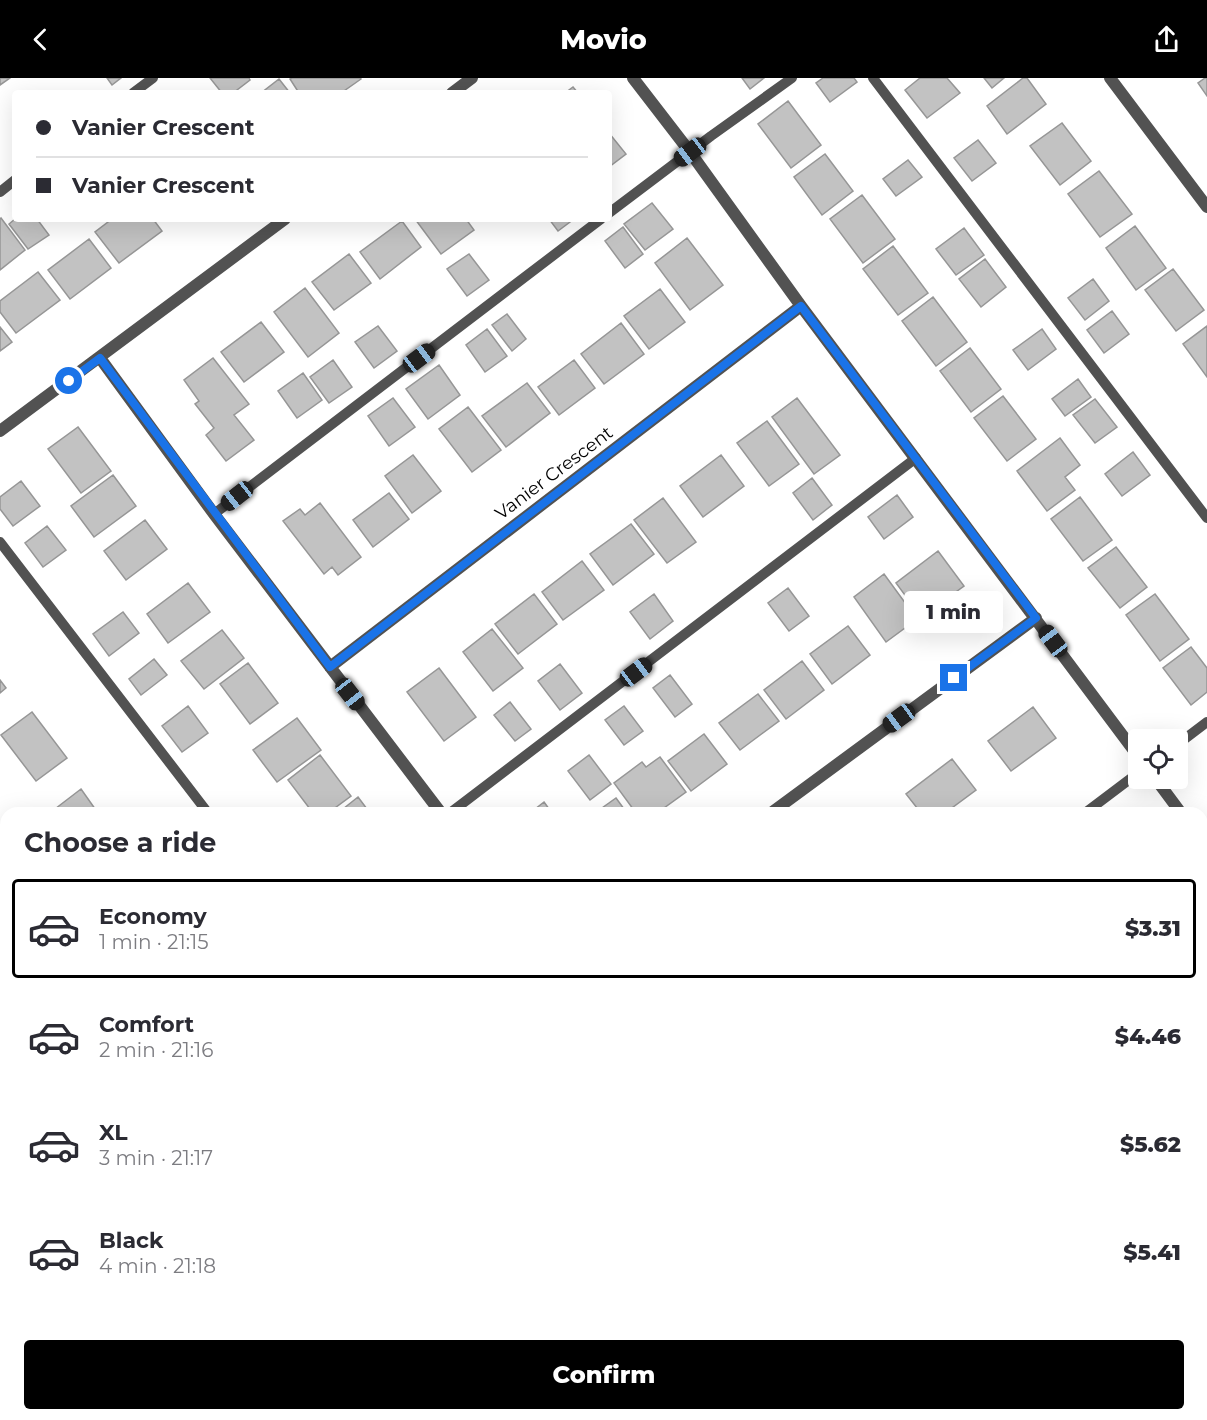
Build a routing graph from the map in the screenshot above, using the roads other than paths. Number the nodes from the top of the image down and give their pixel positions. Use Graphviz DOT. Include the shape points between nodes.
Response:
graph roads {
  1 [pos="153,78"];
  2 [pos="472,78"];
  3 [pos="633,78"];
  4 [pos="792,78"];
  5 [pos="873,78"];
  6 [pos="1110,78"];
  7 [pos="137,90"];
  8 [pos="456,90"];
  9 [pos="690,152"];
  10 [pos="12,182"];
  11 [pos="0,192"];
  12 [pos="1207,207"];
  13 [pos="612,211"];
  14 [pos="281,222"];
  15 [pos="597,222"];
  16 [pos="801,306"];
  17 [pos="100,358"];
  18 [pos="0,431"];
  19 [pos="916,458"];
  20 [pos="214,514"];
  21 [pos="1207,518"];
  22 [pos="0,542"];
  23 [pos="1036,618"];
  24 [pos="330,667"];
  25 [pos="1207,722"];
  26 [pos="1188,736"];
  27 [pos="1128,742"];
  28 [pos="1128,781"];
  29 [pos="1163,789"];
  30 [pos="203,807"];
  31 [pos="436,807"];
  32 [pos="458,807"];
  33 [pos="779,807"];
  34 [pos="1093,807"];
  35 [pos="1177,807"];
  1 -- 7 [label="lane"];
  2 -- 8 [label="street"];
  3 -- 9 [label="street"];
  4 -- 9 [label="lane"];
  5 -- 21 [label="lane"];
  6 -- 12 [label="street"];
  9 -- 13 [label="lane"];
  9 -- 16 [label="street"];
  10 -- 11 [label="lane"];
  14 -- 17 [label="street"];
  15 -- 20 [label="lane"];
  16 -- 19 [label="street"];
  16 -- 24 [label="street, Vanier Crescent"];
  17 -- 18 [label="street"];
  17 -- 20 [label="street"];
  19 -- 23 [label="street"];
  19 -- 32 [label="lane"];
  20 -- 24 [label="street"];
  22 -- 30 [label="lane"];
  23 -- 27 [label="street"];
  23 -- 33 [label="street"];
  24 -- 31 [label="street"];
  25 -- 26 [label="lane"];
  28 -- 34 [label="lane"];
  29 -- 35 [label="street"];
}
